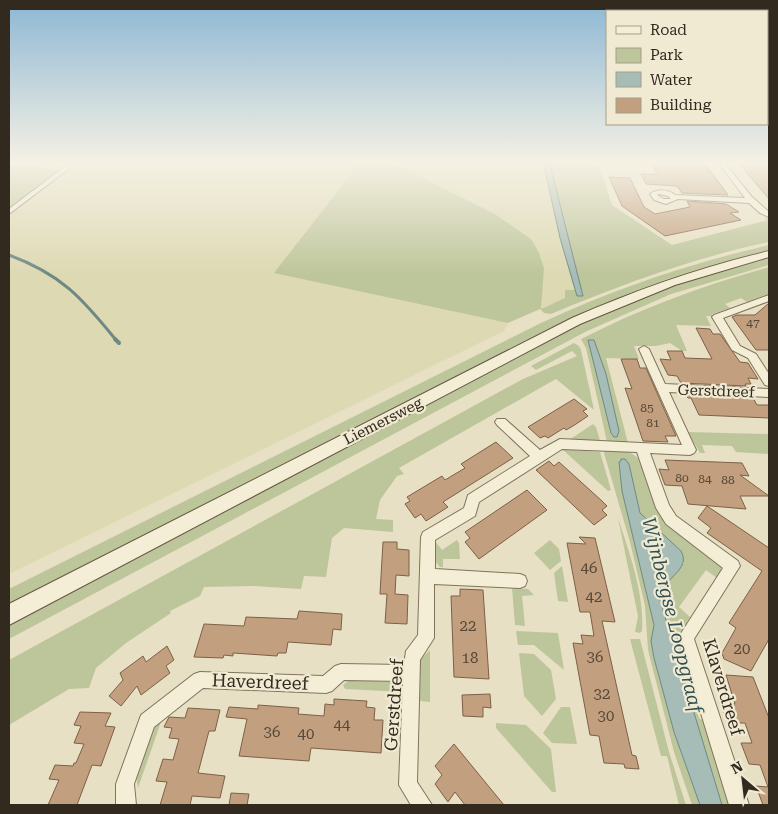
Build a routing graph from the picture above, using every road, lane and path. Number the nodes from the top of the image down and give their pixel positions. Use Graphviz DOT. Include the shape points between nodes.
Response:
graph roads {
  1 [pos="26,199"];
  2 [pos="713,199"];
  3 [pos="752,201"];
  4 [pos="9,212"];
  5 [pos="769,215"];
  6 [pos="769,254"];
  7 [pos="769,298"];
  8 [pos="644,349"];
  9 [pos="769,382"];
  10 [pos="662,388"];
  11 [pos="769,393"];
  12 [pos="501,422"];
  13 [pos="642,449"];
  14 [pos="538,458"];
  15 [pos="427,576"];
  16 [pos="520,580"];
  17 [pos="9,615"];
  18 [pos="411,673"];
  19 [pos="126,805"];
  20 [pos="422,805"];
  21 [pos="738,805"];
  1 -- 4 [label="street"];
  2 -- 3 [label="street"];
  3 -- 5 [label="street"];
  6 -- 17 [label="main road, Liemersweg" via="666,283 576,321"];
  7 -- 9 [label="street" via="717,316 736,348 752,356"];
  8 -- 10 [label="street, Gerstdreef"];
  10 -- 11 [label="street, Gerstdreef"];
  10 -- 13 [label="street, Gerstdreef" via="690,450"];
  12 -- 14 [label="street"];
  13 -- 14 [label="street, Gerstdreef" via="560,444"];
  13 -- 21 [label="street, Klaverdreef" via="663,508 671,520 733,566 686,638"];
  14 -- 15 [label="street, Gerstdreef" via="473,499 470,512 428,538"];
  15 -- 16 [label="street"];
  15 -- 18 [label="street, Gerstdreef" via="426,638 412,657"];
  18 -- 19 [label="street, Haverdreef" via="341,672 326,685 200,680 147,722 125,784"];
  18 -- 20 [label="street, Gerstdreef" via="408,785"];
}
